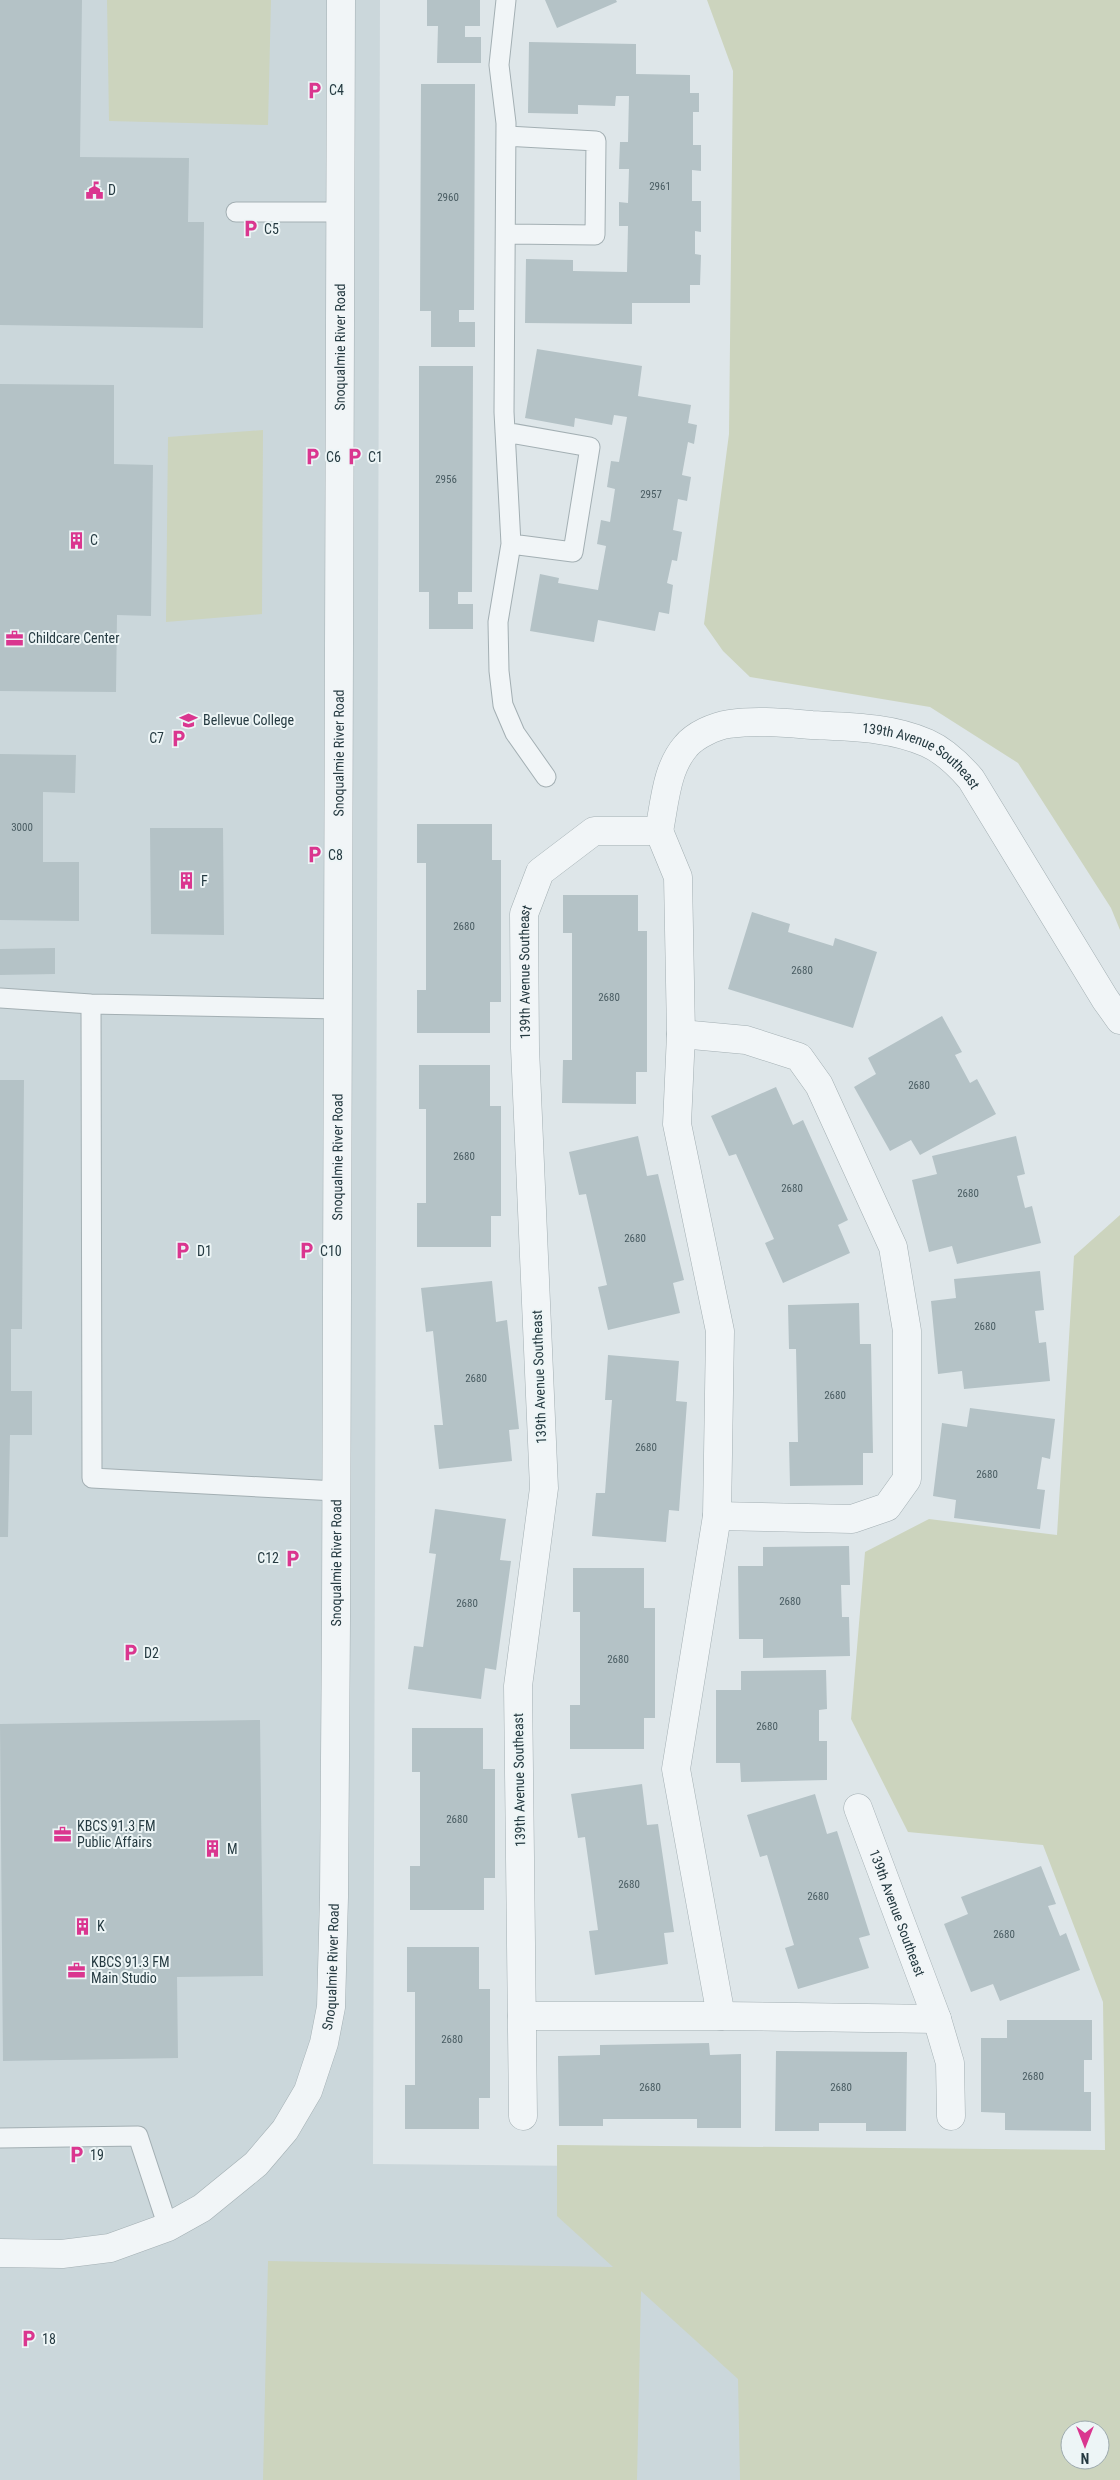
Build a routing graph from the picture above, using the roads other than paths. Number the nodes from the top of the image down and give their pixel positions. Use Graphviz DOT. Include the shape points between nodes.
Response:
graph roads {
  1 [pos="341,0"];
  2 [pos="506,0"];
  3 [pos="506,136"];
  4 [pos="236,212"];
  5 [pos="339,212"];
  6 [pos="506,234"];
  7 [pos="505,432"];
  8 [pos="511,544"];
  9 [pos="546,776"];
  10 [pos="659,831"];
  11 [pos="0,998"];
  12 [pos="91,1004"];
  13 [pos="337,1009"];
  14 [pos="1120,1020"];
  15 [pos="682,1034"];
  16 [pos="336,1491"];
  17 [pos="717,1516"];
  18 [pos="858,1808"];
  19 [pos="522,2016"];
  20 [pos="721,2016"];
  21 [pos="937,2019"];
  22 [pos="523,2116"];
  23 [pos="951,2116"];
  24 [pos="0,2138"];
  25 [pos="168,2227"];
  26 [pos="0,2253"];
  1 -- 5 [label="street, Snoqualmie River Road"];
  2 -- 3 [label="lane" via="499,66"];
  3 -- 6 [label="lane"];
  3 -- 6 [label="lane" via="596,141 595,235"];
  4 -- 5 [label="lane"];
  5 -- 13 [label="street, Snoqualmie River Road"];
  6 -- 7 [label="lane"];
  7 -- 8 [label="lane"];
  7 -- 8 [label="lane" via="590,448 573,552"];
  8 -- 9 [label="lane" via="498,622 499,671 504,705 515,732"];
  10 -- 14 [label="street, 139th Avenue Southeast" via="673,765 687,744 703,733 728,724 765,722 875,729 904,734 929,744 956,762 971,779"];
  10 -- 15 [label="street" via="678,877"];
  10 -- 19 [label="street, 139th Avenue Southeast" via="594,831 540,872 524,914 525,1048 544,1488 518,1686"];
  11 -- 12 [label="lane"];
  12 -- 13 [label="lane"];
  12 -- 16 [label="lane" via="92,1478"];
  13 -- 16 [label="street, Snoqualmie River Road"];
  15 -- 17 [label="street" via="677,1124 720,1331"];
  15 -- 17 [label="street" via="746,1040 799,1057 819,1085 894,1247 907,1331 907,1480 887,1507 852,1519"];
  16 -- 25 [label="street, Snoqualmie River Road" via="334,1897 331,2007 324,2043 308,2091 285,2130 256,2164 202,2208"];
  17 -- 20 [label="street" via="676,1769"];
  18 -- 21 [label="street, 139th Avenue Southeast"];
  19 -- 20 [label="street"];
  19 -- 22 [label="street, 139th Avenue Southeast"];
  20 -- 21 [label="street"];
  21 -- 23 [label="street, 139th Avenue Southeast" via="950,2063"];
  24 -- 25 [label="lane" via="138,2136"];
  25 -- 26 [label="street, Snoqualmie River Road" via="110,2248 62,2254"];
}
